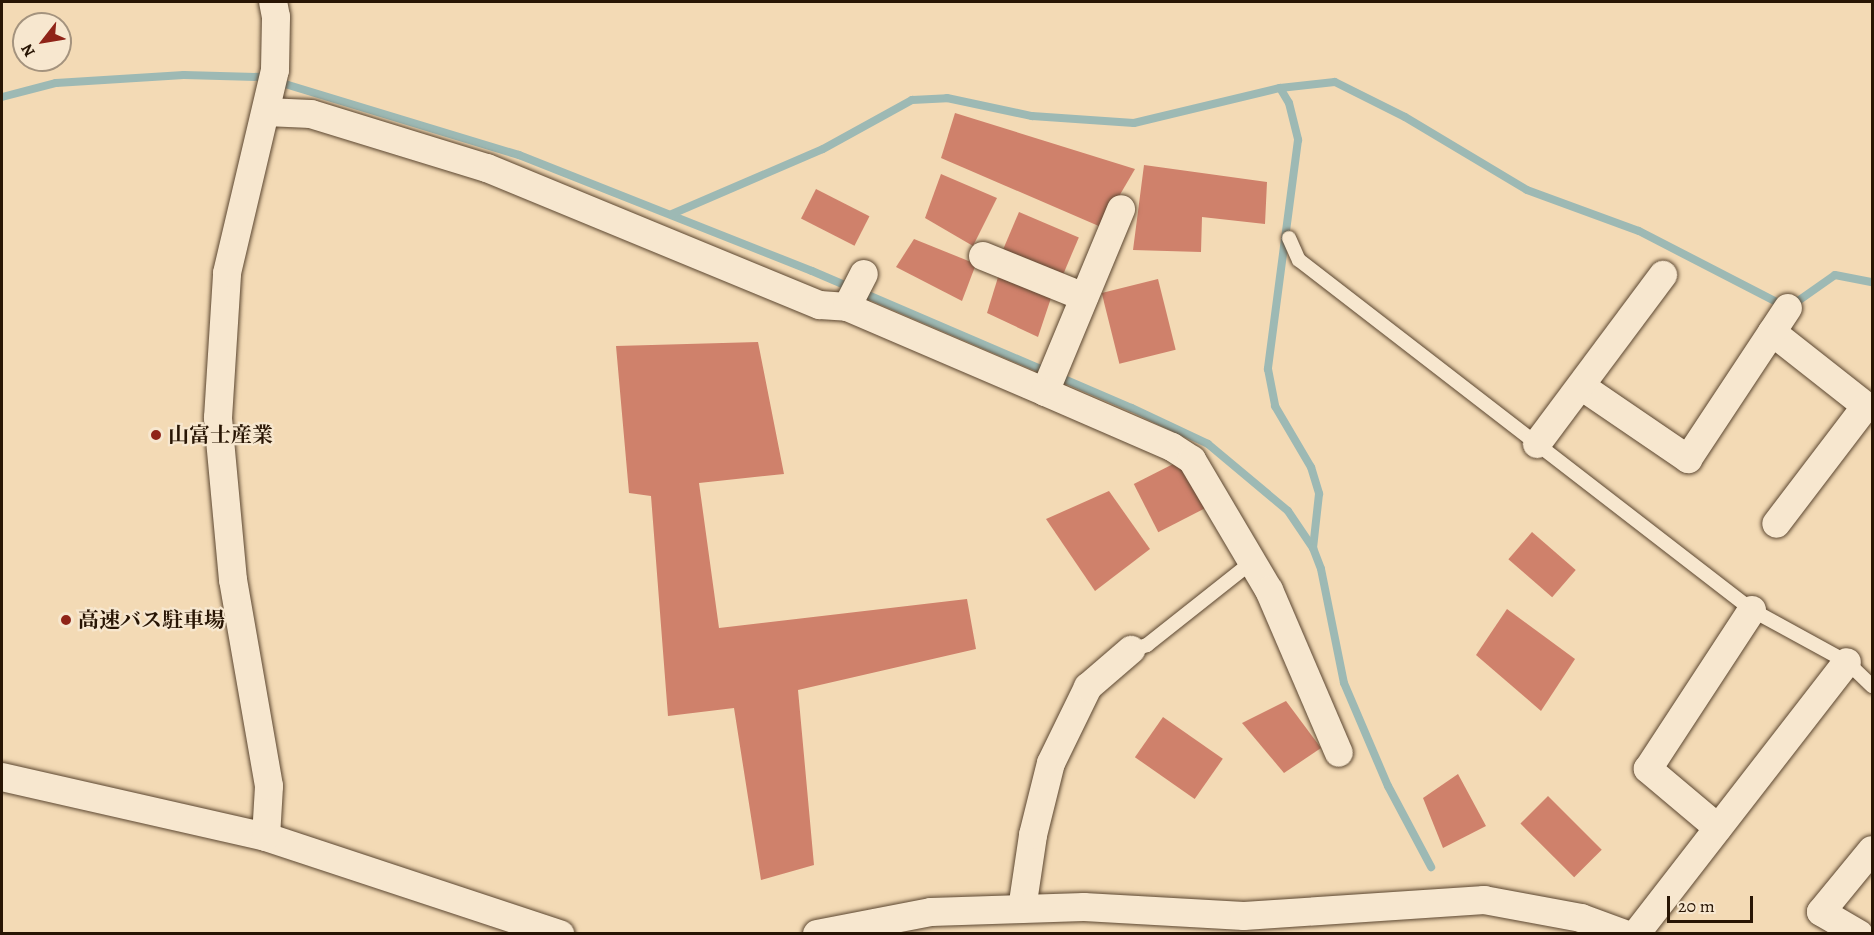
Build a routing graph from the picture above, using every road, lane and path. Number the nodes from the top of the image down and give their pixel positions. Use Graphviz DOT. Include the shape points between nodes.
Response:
graph roads {
  1 [pos="273,2"];
  2 [pos="270,92"];
  3 [pos="1121,209"];
  4 [pos="1289,238"];
  5 [pos="983,256"];
  6 [pos="864,274"];
  7 [pos="1663,275"];
  8 [pos="1084,297"];
  9 [pos="849,304"];
  10 [pos="1788,308"];
  11 [pos="1772,332"];
  12 [pos="1050,378"];
  13 [pos="1581,386"];
  14 [pos="1537,444"];
  15 [pos="1776,524"];
  16 [pos="1253,561"];
  17 [pos="1752,610"];
  18 [pos="1131,650"];
  19 [pos="1847,662"];
  20 [pos="1872,686"];
  21 [pos="1339,753"];
  22 [pos="2,777"];
  23 [pos="1718,828"];
  24 [pos="266,837"];
  25 [pos="1872,850"];
  26 [pos="1022,909"];
  27 [pos="560,933"];
  28 [pos="817,933"];
  29 [pos="1625,933"];
  30 [pos="1636,933"];
  31 [pos="1859,933"];
  1 -- 2 [label="street" via="276,17"];
  2 -- 9 [label="street" via="311,114 487,168 820,305"];
  2 -- 24 [label="street" via="227,273 218,418 233,580 269,786"];
  3 -- 8 [label="street"];
  4 -- 14 [label="lane" via="1299,260"];
  5 -- 8 [label="street"];
  6 -- 9 [label="street"];
  7 -- 13 [label="street"];
  8 -- 12 [label="street"];
  9 -- 12 [label="street"];
  10 -- 11 [label="street"];
  11 -- 13 [label="street" via="1688,459"];
  11 -- 15 [label="street" via="1866,406"];
  12 -- 16 [label="street" via="1192,460"];
  13 -- 14 [label="street"];
  14 -- 17 [label="lane"];
  16 -- 18 [label="lane" via="1147,645"];
  16 -- 21 [label="street"];
  17 -- 19 [label="lane"];
  17 -- 23 [label="street" via="1648,769"];
  18 -- 26 [label="street" via="1088,687 1051,763 1033,835"];
  19 -- 20 [label="lane"];
  19 -- 23 [label="street"];
  22 -- 24 [label="street"];
  23 -- 30 [label="street"];
  24 -- 27 [label="street"];
  25 -- 31 [label="street" via="1821,912"];
  26 -- 28 [label="street" via="931,912"];
  26 -- 29 [label="street" via="1084,907 1244,916 1484,900 1581,918"];
}
